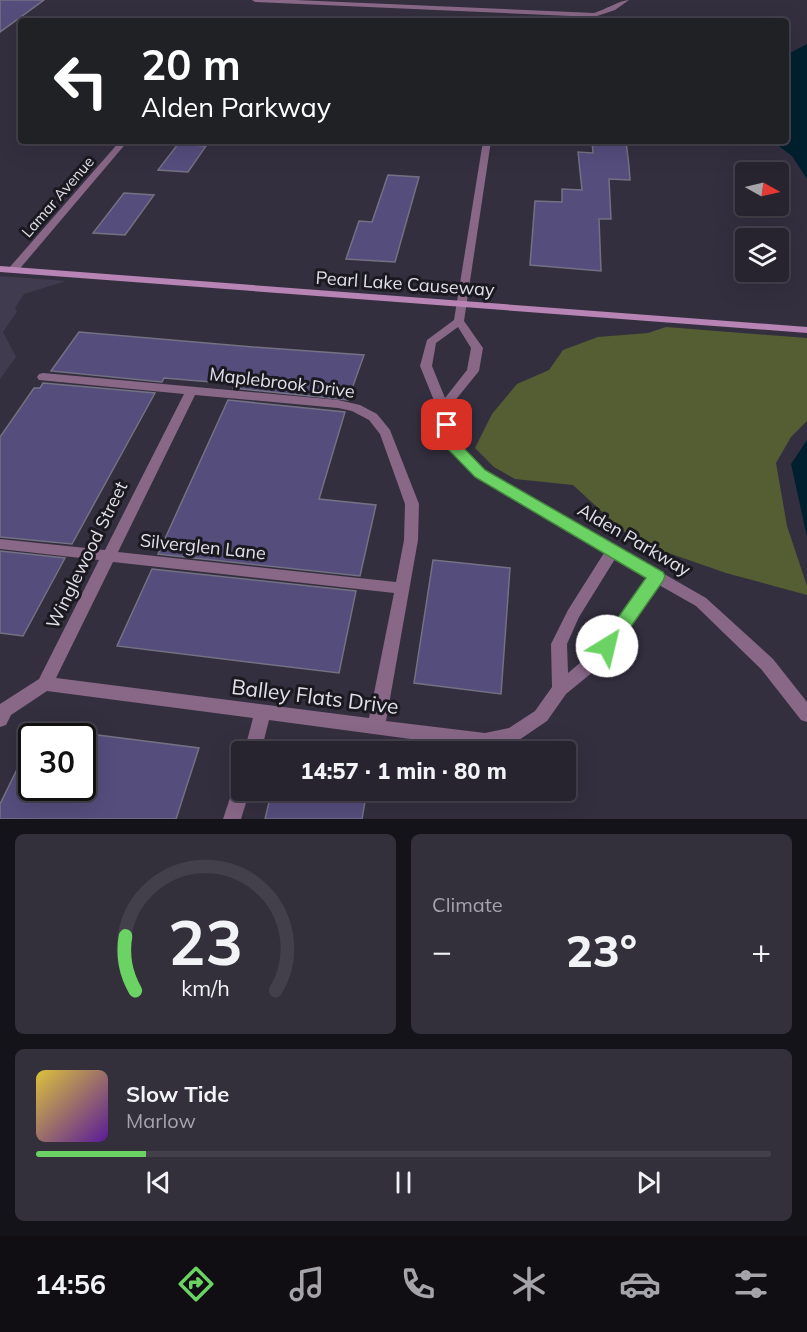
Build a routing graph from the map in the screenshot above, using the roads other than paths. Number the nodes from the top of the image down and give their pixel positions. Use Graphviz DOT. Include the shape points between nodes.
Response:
graph roads {
  1 [pos="255,0"];
  2 [pos="626,0"];
  3 [pos="121,144"];
  4 [pos="487,144"];
  5 [pos="0,269"];
  6 [pos="13,270"];
  7 [pos="461,305"];
  8 [pos="459,321"];
  9 [pos="807,330"];
  10 [pos="44,377"];
  11 [pos="191,391"];
  12 [pos="444,408"];
  13 [pos="0,544"];
  14 [pos="614,551"];
  15 [pos="109,556"];
  16 [pos="657,576"];
  17 [pos="402,588"];
  18 [pos="45,684"];
  19 [pos="560,689"];
  20 [pos="263,713"];
  21 [pos="807,715"];
  22 [pos="0,720"];
  23 [pos="376,727"];
  24 [pos="255,741"];
  25 [pos="237,801"];
  26 [pos="232,819"];
  1 -- 2 [label="street" via="594,15"];
  3 -- 6 [label="street, Lamar Avenue"];
  4 -- 7 [label="street"];
  5 -- 6 [label="street, Pearl Lake Causeway"];
  6 -- 7 [label="street, Pearl Lake Causeway"];
  7 -- 8 [label="street"];
  7 -- 9 [label="street, Pearl Lake Causeway"];
  8 -- 12 [label="street" via="477,348 473,370"];
  8 -- 12 [label="street, Alden Parkway" via="431,342 426,366"];
  10 -- 11 [label="street, Maplebrook Drive"];
  11 -- 15 [label="street, Winglewood Street"];
  11 -- 17 [label="street, Maplebrook Drive" via="338,404 373,417 386,433 412,504 411,540"];
  12 -- 14 [label="street, Alden Parkway" via="450,442 480,474"];
  13 -- 15 [label="street, Silverglen Lane"];
  14 -- 16 [label="street, Alden Parkway"];
  14 -- 19 [label="street" via="573,614 559,644"];
  15 -- 17 [label="street, Silverglen Lane"];
  15 -- 18 [label="street, Winglewood Street"];
  16 -- 19 [label="street, Balley Flats Drive" via="599,657"];
  16 -- 21 [label="street, Alden Parkway" via="702,602 767,664"];
  17 -- 23 [label="street, Maplebrook Drive"];
  18 -- 20 [label="street, Balley Flats Drive"];
  18 -- 22 [label="street" via="5,710"];
  19 -- 23 [label="street, Balley Flats Drive" via="542,716 513,735 485,741"];
  20 -- 23 [label="street, Balley Flats Drive"];
  20 -- 24 [label="street"];
  25 -- 26 [label="street"];
}
